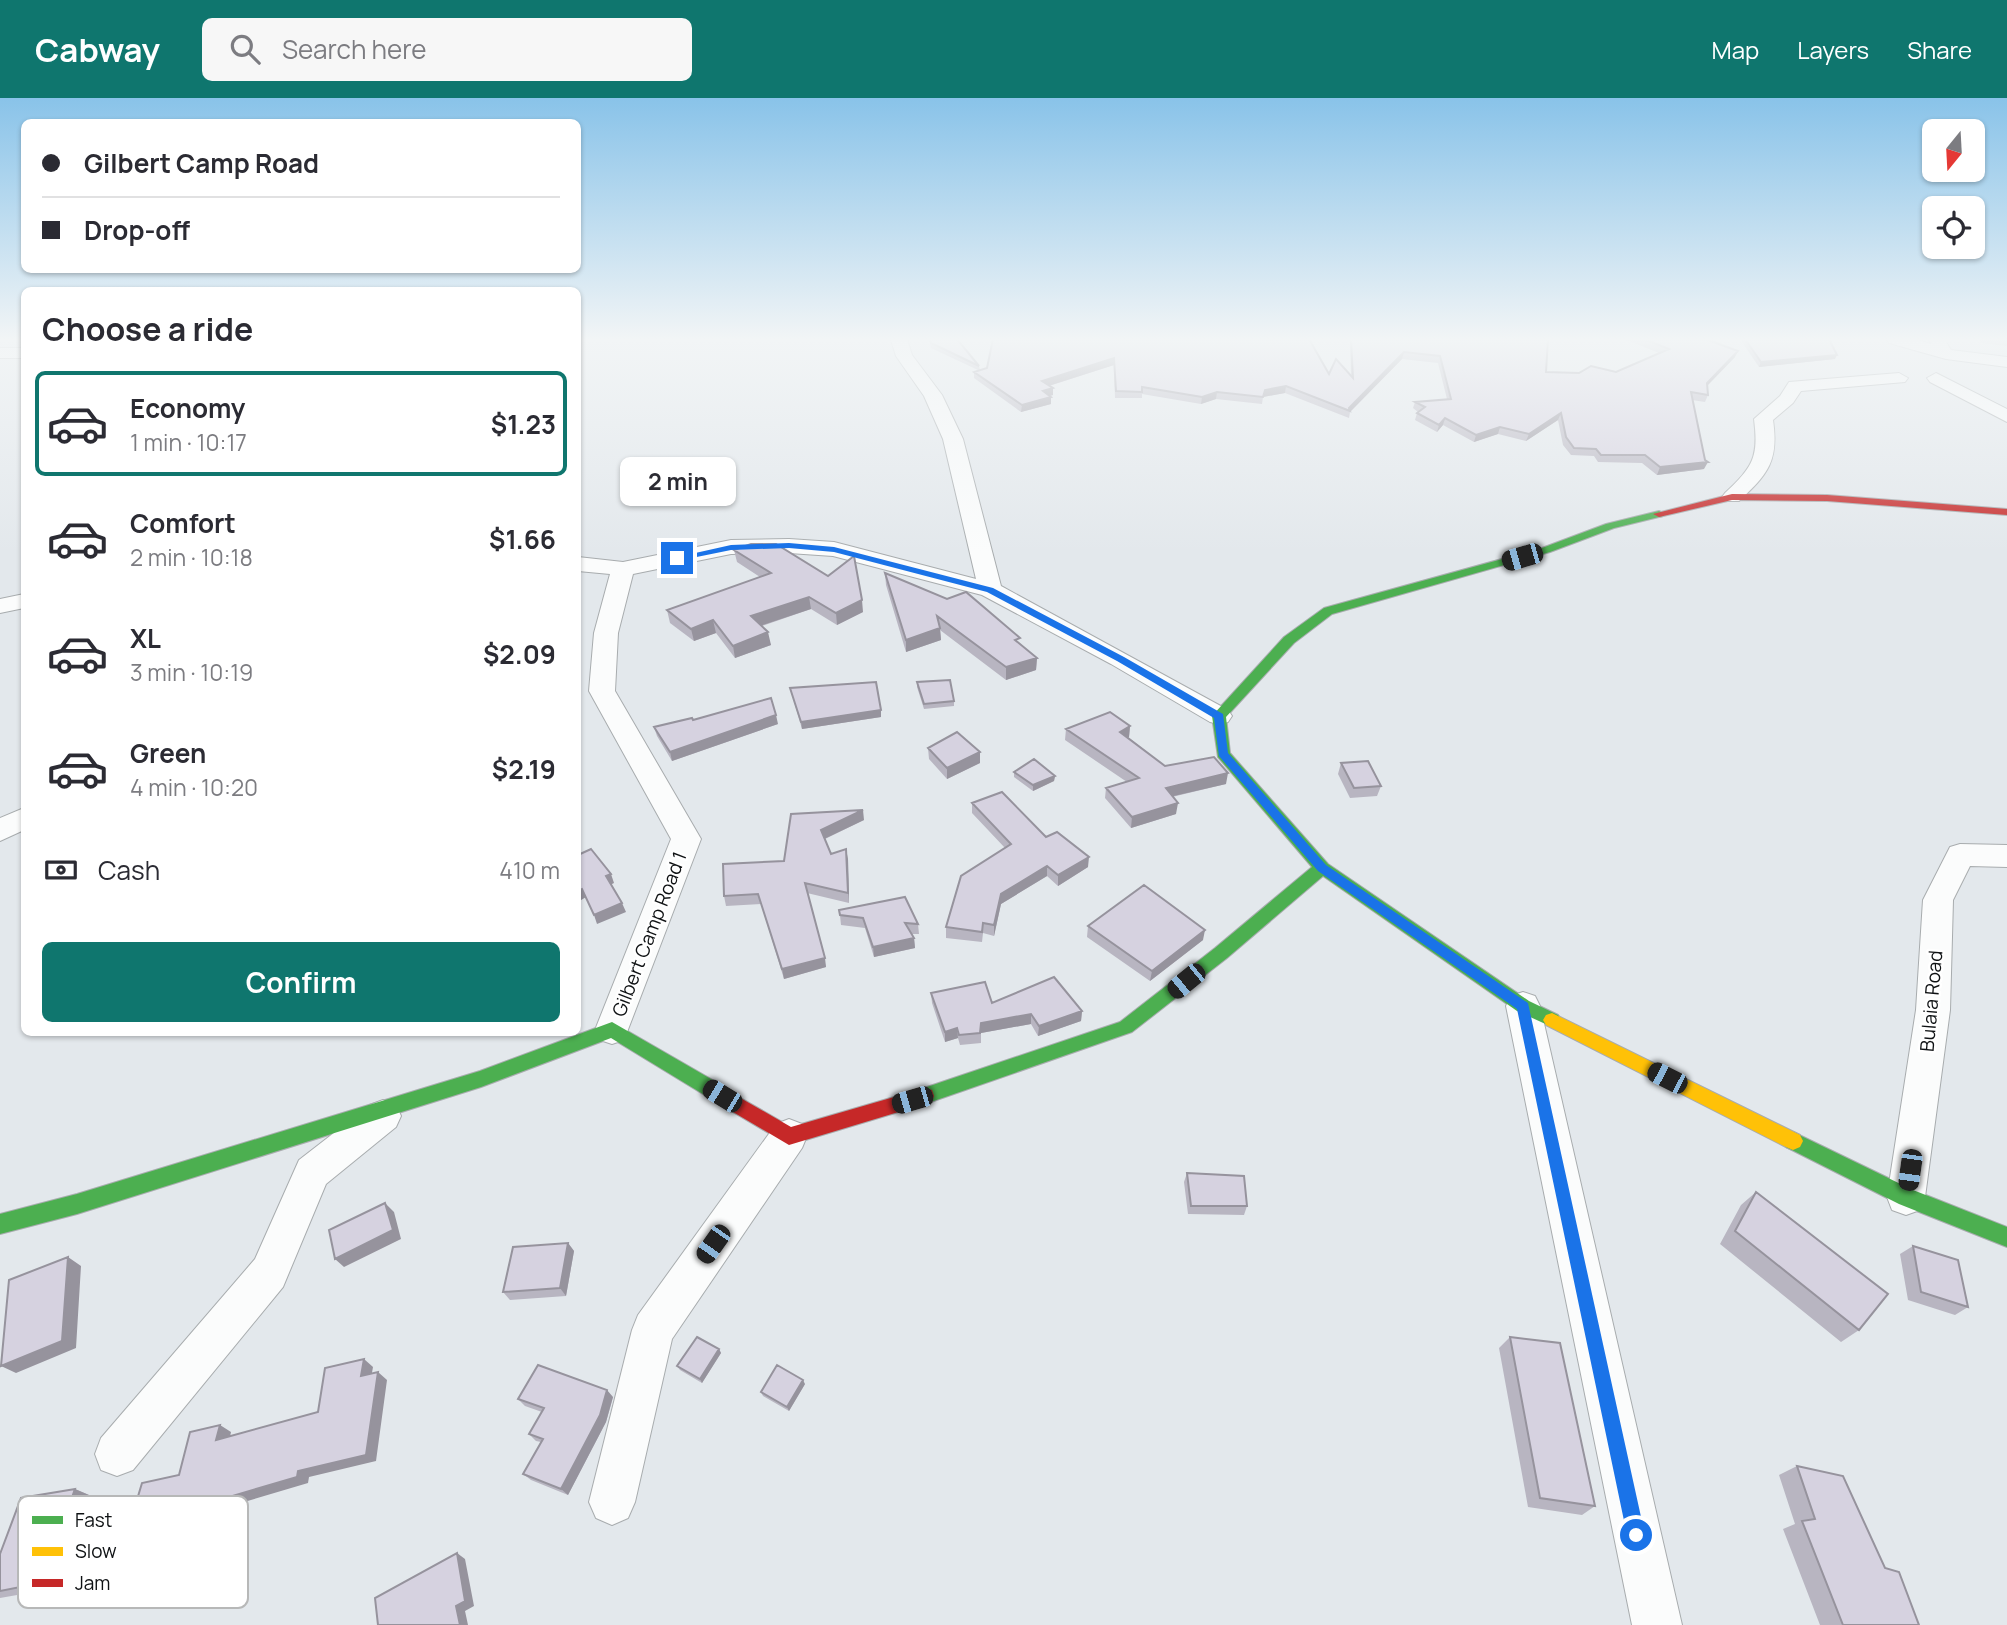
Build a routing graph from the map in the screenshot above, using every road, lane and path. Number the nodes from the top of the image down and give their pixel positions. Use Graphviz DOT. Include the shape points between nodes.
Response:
graph roads {
  1 [pos="940,410"];
  2 [pos="1774,410"];
  3 [pos="1732,497"];
  4 [pos="2007,512"];
  5 [pos="581,564"];
  6 [pos="622,569"];
  7 [pos="990,590"];
  8 [pos="21,602"];
  9 [pos="0,607"];
  10 [pos="590,694"];
  11 [pos="1219,716"];
  12 [pos="21,820"];
  13 [pos="0,831"];
  14 [pos="2007,856"];
  15 [pos="1322,868"];
  16 [pos="1523,1006"];
  17 [pos="612,1030"];
  18 [pos="397,1104"];
  19 [pos="789,1136"];
  20 [pos="1906,1197"];
  21 [pos="0,1224"];
  22 [pos="2007,1237"];
  23 [pos="117,1454"];
  24 [pos="612,1502"];
  25 [pos="1657,1625"];
  1 -- 7 [label="street" via="953,439"];
  2 -- 3 [label="street" via="1763,419 1768,442 1761,470"];
  3 -- 4 [label="street" via="1827,498"];
  3 -- 11 [label="street" via="1610,526 1546,550 1328,611 1289,640"];
  5 -- 6 [label="street"];
  6 -- 7 [label="street" via="731,547 789,545 834,550"];
  6 -- 10 [label="street, Gilbert Camp Road 1"];
  7 -- 11 [label="street"];
  8 -- 9 [label="street"];
  10 -- 17 [label="street, Gilbert Camp Road 1" via="685,839"];
  11 -- 15 [label="street" via="1223,754"];
  12 -- 13 [label="street"];
  14 -- 20 [label="street, Bulaia Road" via="1960,855 1938,900 1933,1010"];
  15 -- 16 [label="street"];
  15 -- 19 [label="street" via="1126,1027 936,1093"];
  16 -- 20 [label="street"];
  16 -- 25 [label="street"];
  17 -- 18 [label="street" via="481,1079"];
  17 -- 19 [label="street"];
  18 -- 21 [label="street"];
  18 -- 23 [label="street" via="312,1172 269,1273"];
  19 -- 24 [label="street" via="653,1330"];
  20 -- 22 [label="street"];
}
